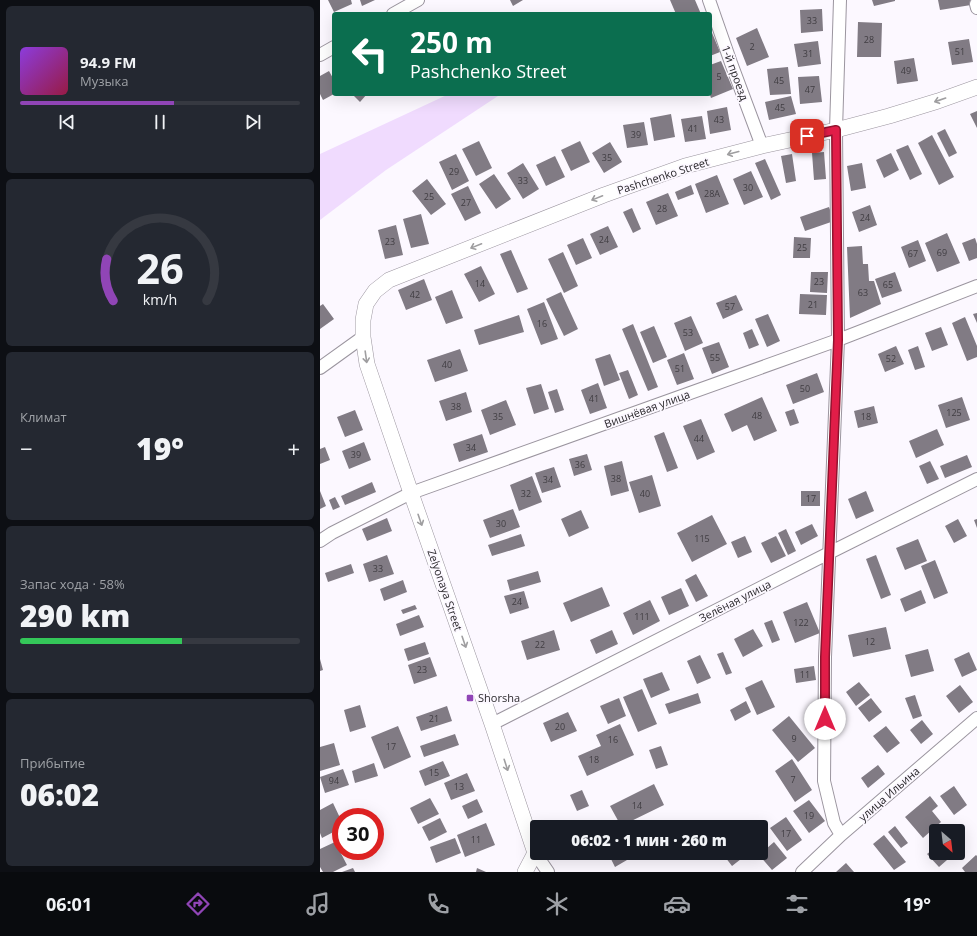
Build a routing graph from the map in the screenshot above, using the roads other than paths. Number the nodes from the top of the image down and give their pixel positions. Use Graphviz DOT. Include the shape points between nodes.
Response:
graph roads {
  1 [pos="418,0"];
  2 [pos="709,0"];
  3 [pos="840,0"];
  4 [pos="397,12"];
  5 [pos="332,48"];
  6 [pos="320,55"];
  7 [pos="977,87"];
  8 [pos="836,130"];
  9 [pos="762,146"];
  10 [pos="977,286"];
  11 [pos="366,304"];
  12 [pos="363,337"];
  13 [pos="838,340"];
  14 [pos="320,368"];
  15 [pos="977,479"];
  16 [pos="411,493"];
  17 [pos="320,541"];
  18 [pos="829,553"];
  19 [pos="977,718"];
  20 [pos="492,724"];
  21 [pos="841,835"];
  22 [pos="530,838"];
  23 [pos="815,859"];
  24 [pos="531,860"];
  25 [pos="540,860"];
  26 [pos="525,872"];
  27 [pos="548,872"];
  28 [pos="802,872"];
  29 [pos="817,872"];
  1 -- 4 [label="street"];
  2 -- 9 [label="street, 1-й проезд"];
  3 -- 8 [label="street"];
  5 -- 6 [label="street"];
  7 -- 8 [label="street, Pashchenko Street, one-way" via="889,116"];
  8 -- 9 [label="street, Pashchenko Street"];
  8 -- 13 [label="street"];
  9 -- 11 [label="street, Pashchenko Street, one-way" via="685,166 604,195 389,280 375,291"];
  10 -- 13 [label="street, Вишнёвая улица"];
  11 -- 12 [label="street, Zelyonaya Street"];
  12 -- 14 [label="street"];
  12 -- 16 [label="street, Zelyonaya Street, one-way" via="367,364"];
  13 -- 16 [label="street, Вишнёвая улица"];
  13 -- 18 [label="street"];
  15 -- 18 [label="street, Зелёная улица"];
  16 -- 17 [label="street, Вишнёвая улица"];
  16 -- 20 [label="street, Zelyonaya Street, one-way"];
  18 -- 20 [label="street, Зелёная улица"];
  18 -- 21 [label="street" via="824,781 834,823"];
  19 -- 21 [label="street, улица Ильина"];
  20 -- 22 [label="street, Zelyonaya Street, one-way"];
  21 -- 23 [label="street, улица Ильина"];
  23 -- 28 [label="street, улица Ильина"];
  23 -- 29 [label="street"];
  24 -- 26 [label="street"];
  25 -- 27 [label="street"];
}
